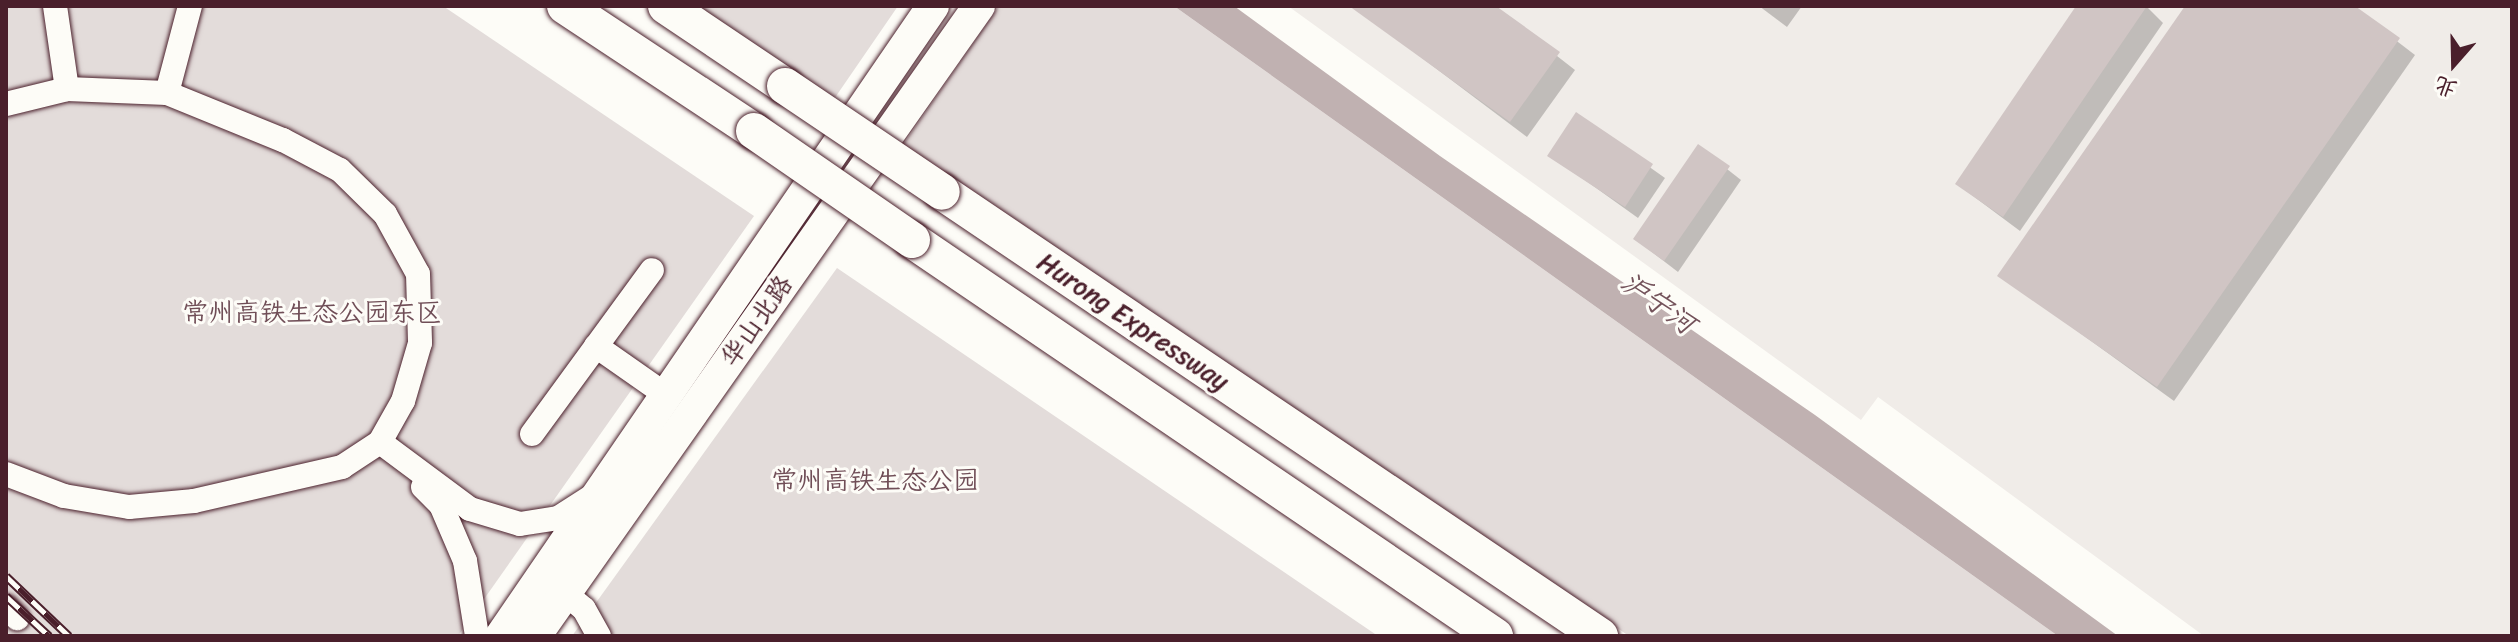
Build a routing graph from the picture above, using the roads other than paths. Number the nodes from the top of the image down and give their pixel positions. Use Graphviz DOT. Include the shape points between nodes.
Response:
graph roads {
  1 [pos="55,6"];
  2 [pos="190,6"];
  3 [pos="565,6"];
  4 [pos="666,6"];
  5 [pos="933,6"];
  6 [pos="979,6"];
  7 [pos="67,89"];
  8 [pos="167,93"];
  9 [pos="6,104"];
  10 [pos="652,270"];
  11 [pos="596,346"];
  12 [pos="666,395"];
  13 [pos="532,434"];
  14 [pos="380,442"];
  15 [pos="6,474"];
  16 [pos="601,491"];
  17 [pos="566,594"];
  18 [pos="477,636"];
  19 [pos="501,636"];
  20 [pos="535,636"];
  21 [pos="599,636"];
  22 [pos="1495,636"];
  23 [pos="1600,636"];
  1 -- 7 [label="lane"];
  2 -- 8 [label="lane"];
  3 -- 22 [label="highway, bridge"];
  4 -- 23 [label="highway, Hurong Expressway, bridge"];
  5 -- 12 [label="main road, 华山北路"];
  6 -- 17 [label="main road, 华山北路"];
  7 -- 8 [label="lane"];
  7 -- 9 [label="lane"];
  8 -- 14 [label="lane" via="283,140 340,170 385,214 418,274 420,343 403,401"];
  10 -- 11 [label="lane"];
  11 -- 12 [label="lane"];
  11 -- 13 [label="lane"];
  12 -- 16 [label="main road, 华山北路"];
  14 -- 15 [label="lane" via="342,467 194,501 129,507 64,496"];
  14 -- 16 [label="lane" via="470,509 520,524 558,518"];
  14 -- 18 [label="lane" via="441,505 465,561"];
  16 -- 19 [label="main road, 华山北路"];
  17 -- 20 [label="main road, 华山北路"];
  17 -- 21 [label="lane" via="584,609"];
}
